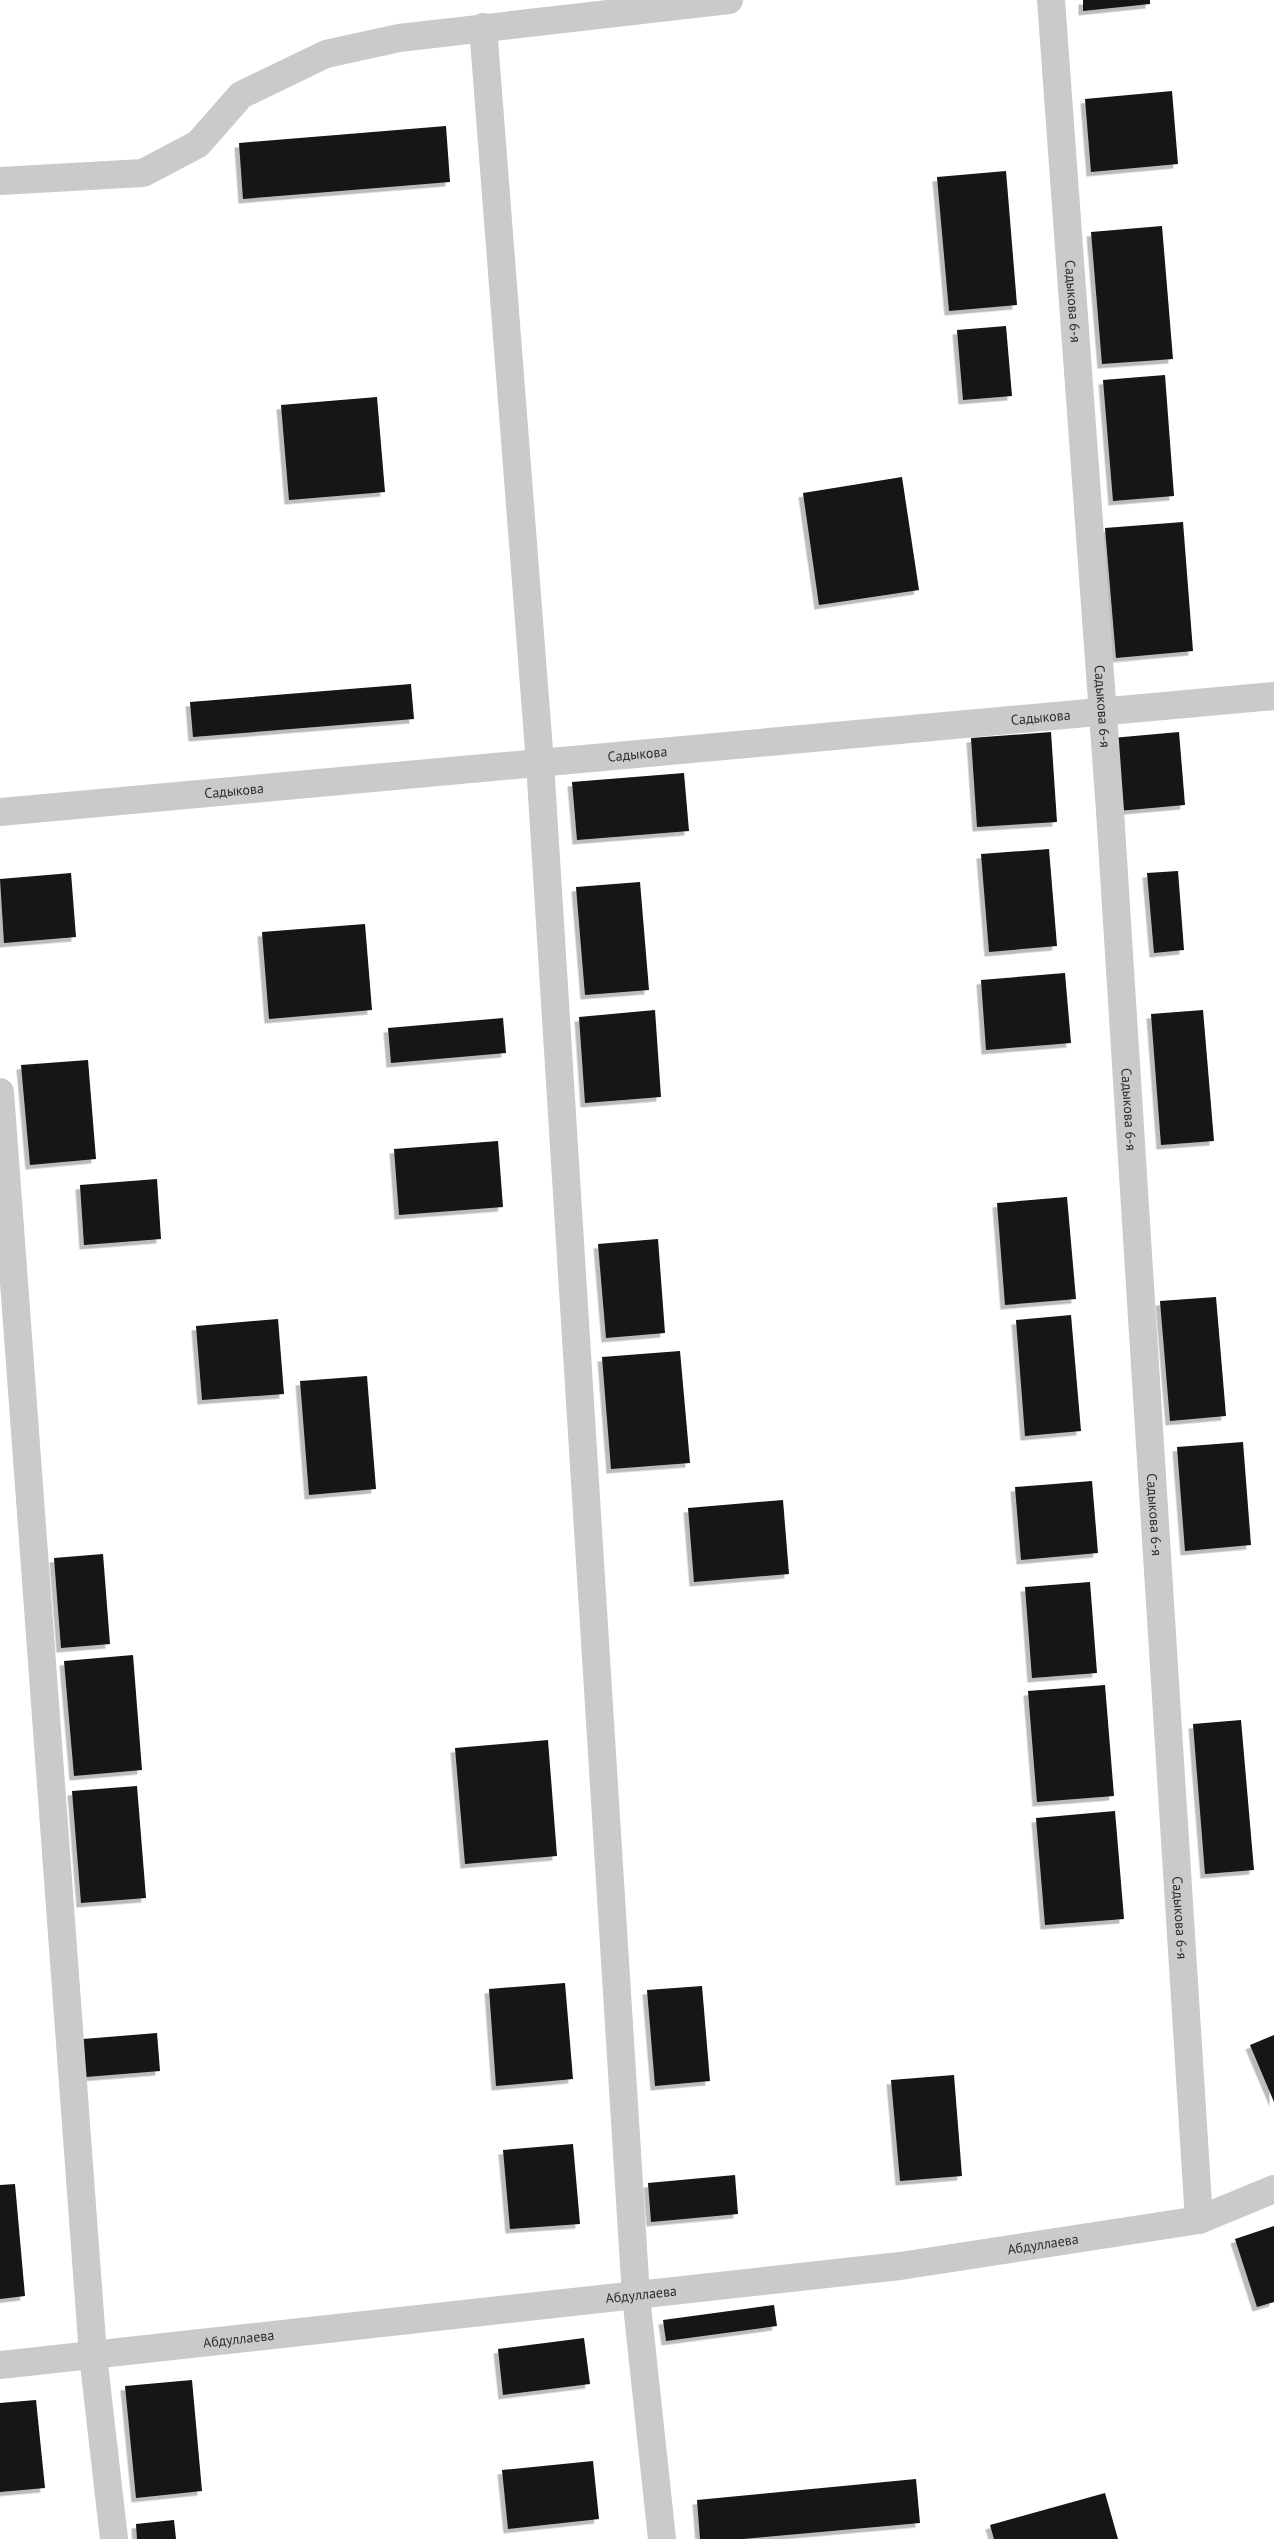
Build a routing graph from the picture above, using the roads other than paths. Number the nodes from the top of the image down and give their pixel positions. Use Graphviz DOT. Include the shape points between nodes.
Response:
graph roads {
  1 [pos="729,0"];
  2 [pos="1051,0"];
  3 [pos="483,28"];
  4 [pos="0,181"];
  5 [pos="1274,696"];
  6 [pos="1103,713"];
  7 [pos="540,763"];
  8 [pos="0,812"];
  9 [pos="0,1092"];
  10 [pos="1274,2189"];
  11 [pos="1199,2220"];
  12 [pos="636,2296"];
  13 [pos="93,2355"];
  14 [pos="0,2365"];
  15 [pos="114,2539"];
  16 [pos="662,2539"];
  1 -- 3 [label="street"];
  2 -- 6 [label="street, Садыкова 6-я"];
  3 -- 4 [label="street" via="399,38 326,54 241,95 198,144 143,173"];
  3 -- 7 [label="street"];
  5 -- 6 [label="street, Садыкова"];
  6 -- 7 [label="street, Садыкова"];
  6 -- 11 [label="street, Садыкова 6-я"];
  7 -- 8 [label="street, Садыкова"];
  7 -- 12 [label="street"];
  9 -- 13 [label="street"];
  10 -- 11 [label="street, Абдуллаева"];
  11 -- 12 [label="street, Абдуллаева" via="900,2266"];
  12 -- 13 [label="street, Абдуллаева"];
  12 -- 16 [label="street"];
  13 -- 14 [label="street, Абдуллаева"];
  13 -- 15 [label="street"];
}
